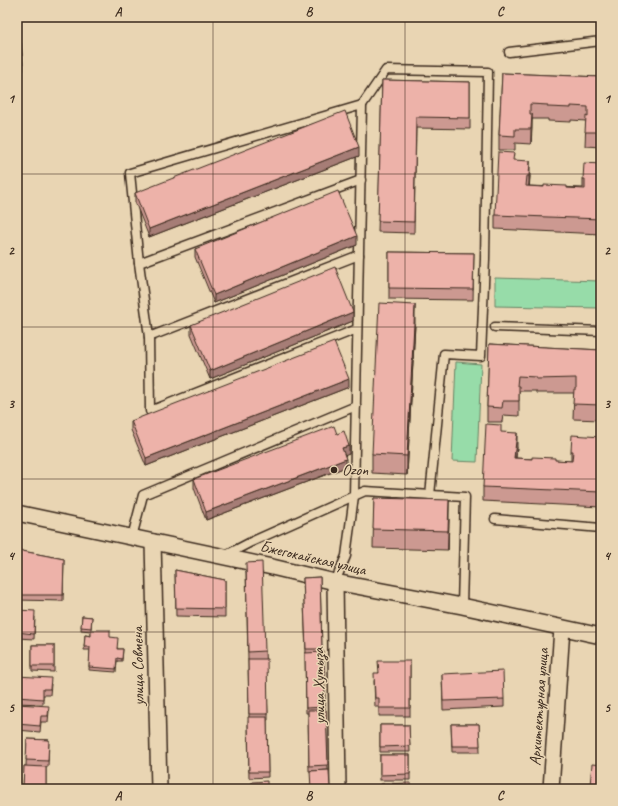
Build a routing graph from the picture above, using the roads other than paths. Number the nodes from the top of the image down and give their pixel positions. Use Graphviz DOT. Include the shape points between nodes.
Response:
graph roads {
  1 [pos="601,41"];
  2 [pos="509,52"];
  3 [pos="362,105"];
  4 [pos="360,180"];
  5 [pos="359,255"];
  6 [pos="139,264"];
  7 [pos="495,327"];
  8 [pos="357,329"];
  9 [pos="601,331"];
  10 [pos="149,337"];
  11 [pos="356,406"];
  12 [pos="430,495"];
  13 [pos="354,496"];
  14 [pos="17,513"];
  15 [pos="495,519"];
  16 [pos="601,528"];
  17 [pos="132,537"];
  18 [pos="153,542"];
  19 [pos="224,556"];
  20 [pos="335,582"];
  21 [pos="462,606"];
  22 [pos="562,628"];
  23 [pos="601,636"];
  24 [pos="159,789"];
  25 [pos="338,789"];
  26 [pos="551,789"];
  1 -- 2 [label="lane"];
  3 -- 4 [label="lane"];
  3 -- 6 [label="lane" via="130,173"];
  3 -- 12 [label="lane" via="386,70 488,72 486,260 481,356 444,354"];
  4 -- 5 [label="lane"];
  4 -- 6 [label="lane"];
  5 -- 8 [label="lane"];
  5 -- 10 [label="lane"];
  6 -- 10 [label="lane"];
  7 -- 9 [label="lane"];
  8 -- 10 [label="lane" via="150,411"];
  8 -- 11 [label="lane"];
  11 -- 13 [label="lane"];
  11 -- 17 [label="lane" via="143,495"];
  12 -- 13 [label="lane" via="365,491"];
  12 -- 21 [label="lane" via="465,497"];
  13 -- 19 [label="lane"];
  13 -- 20 [label="lane" via="346,556"];
  14 -- 17 [label="street, Бжегокайская улица"];
  15 -- 16 [label="lane"];
  17 -- 18 [label="street, Бжегокайская улица"];
  18 -- 19 [label="street, Бжегокайская улица"];
  18 -- 24 [label="street, улица Совмена"];
  19 -- 20 [label="street, Бжегокайская улица"];
  20 -- 21 [label="street, Бжегокайская улица"];
  20 -- 25 [label="street, улица Хутыза"];
  21 -- 22 [label="street, Бжегокайская улица"];
  22 -- 23 [label="street, Бжегокайская улица"];
  22 -- 26 [label="street, Архитектурная улица"];
}
